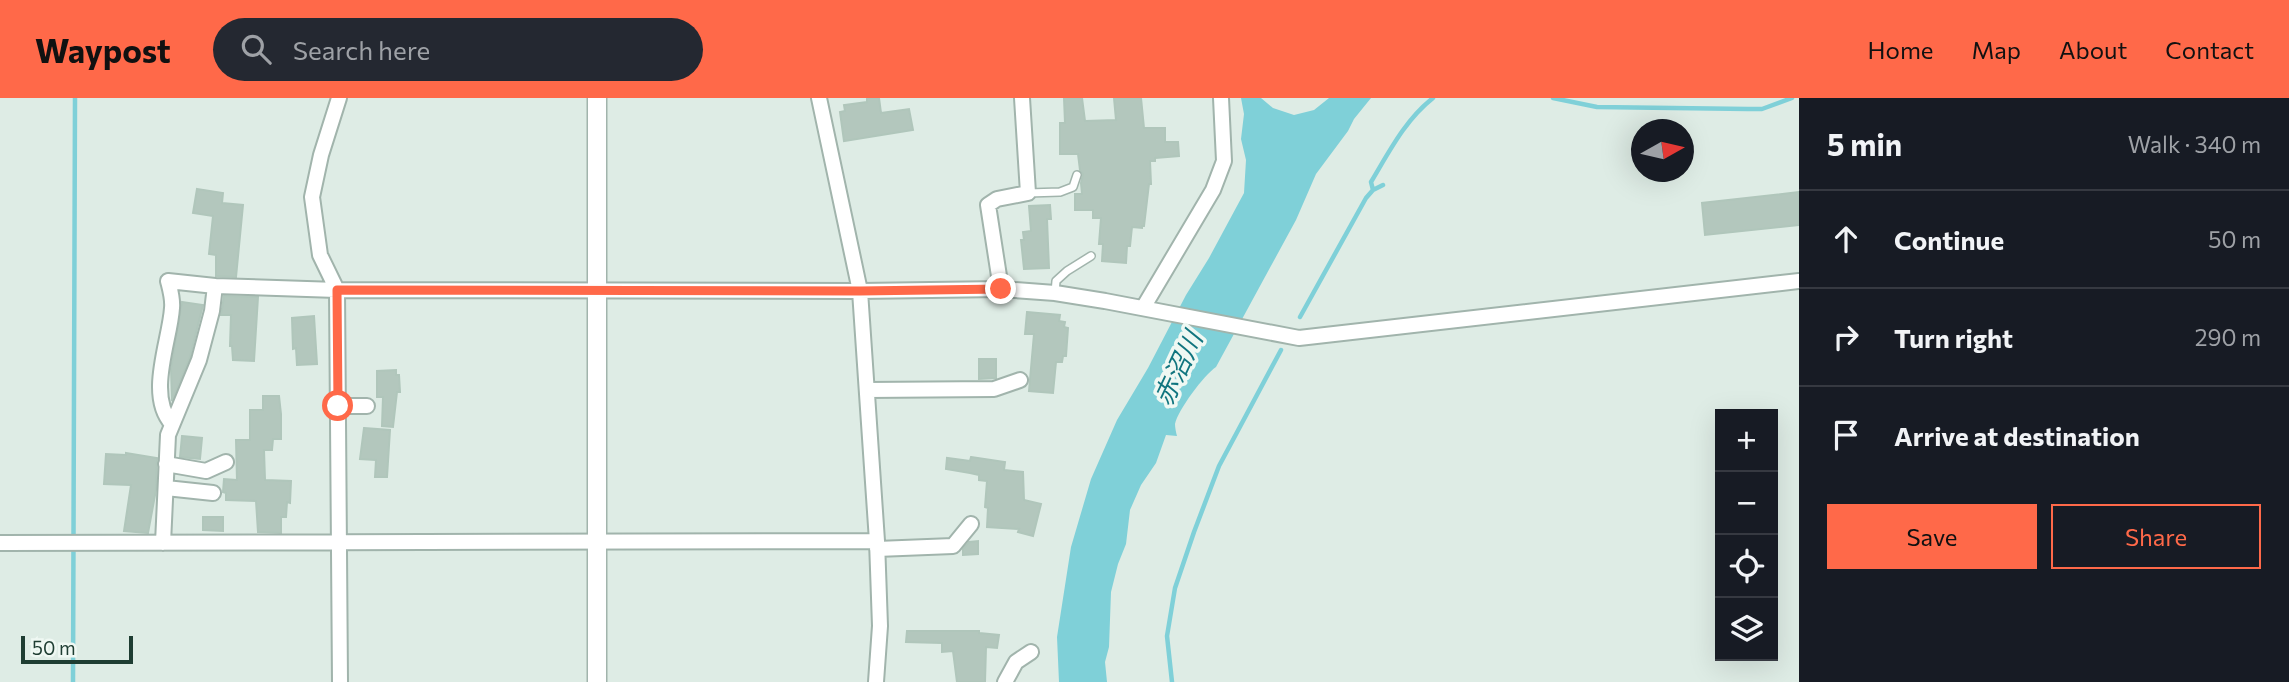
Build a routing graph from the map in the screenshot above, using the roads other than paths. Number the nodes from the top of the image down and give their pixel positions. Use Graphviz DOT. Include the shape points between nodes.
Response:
graph roads {
  1 [pos="339,98"];
  2 [pos="597,98"];
  3 [pos="1022,98"];
  4 [pos="1221,98"];
  5 [pos="823,99"];
  6 [pos="1077,175"];
  7 [pos="1028,193"];
  8 [pos="1091,256"];
  9 [pos="1799,281"];
  10 [pos="215,286"];
  11 [pos="1001,289"];
  12 [pos="337,290"];
  13 [pos="597,291"];
  14 [pos="860,291"];
  15 [pos="1055,293"];
  16 [pos="1143,308"];
  17 [pos="1020,380"];
  18 [pos="867,390"];
  19 [pos="338,406"];
  20 [pos="367,406"];
  21 [pos="172,424"];
  22 [pos="226,462"];
  23 [pos="166,464"];
  24 [pos="166,488"];
  25 [pos="213,494"];
  26 [pos="971,524"];
  27 [pos="597,542"];
  28 [pos="0,543"];
  29 [pos="163,543"];
  30 [pos="340,543"];
  31 [pos="877,545"];
  32 [pos="1031,652"];
  33 [pos="340,682"];
  34 [pos="597,682"];
  35 [pos="876,682"];
  36 [pos="1005,682"];
  1 -- 12 [label="street" via="312,197 320,255"];
  2 -- 13 [label="street"];
  3 -- 7 [label="street"];
  4 -- 16 [label="street" via="1224,161 1213,190"];
  5 -- 14 [label="street"];
  6 -- 7 [label="lane" via="1073,187 1060,192"];
  7 -- 11 [label="street" via="988,205"];
  8 -- 15 [label="lane" via="1056,281"];
  9 -- 16 [label="street" via="1298,338"];
  10 -- 12 [label="street"];
  10 -- 21 [label="street" via="199,360"];
  10 -- 21 [label="street" via="168,281 172,304 161,396"];
  11 -- 14 [label="street"];
  11 -- 15 [label="street"];
  12 -- 13 [label="street"];
  12 -- 19 [label="street"];
  13 -- 14 [label="street"];
  13 -- 27 [label="street"];
  14 -- 18 [label="street"];
  15 -- 16 [label="street"];
  17 -- 18 [label="street" via="994,388"];
  18 -- 31 [label="street"];
  19 -- 20 [label="street"];
  19 -- 30 [label="street"];
  21 -- 23 [label="street"];
  22 -- 23 [label="street" via="206,471"];
  23 -- 24 [label="street"];
  24 -- 25 [label="street"];
  24 -- 29 [label="street"];
  26 -- 31 [label="street" via="953,546"];
  27 -- 30 [label="street"];
  27 -- 31 [label="street"];
  27 -- 34 [label="street"];
  28 -- 29 [label="street"];
  29 -- 30 [label="street"];
  30 -- 33 [label="street"];
  31 -- 35 [label="street" via="880,626"];
  32 -- 36 [label="street" via="1016,662"];
}
